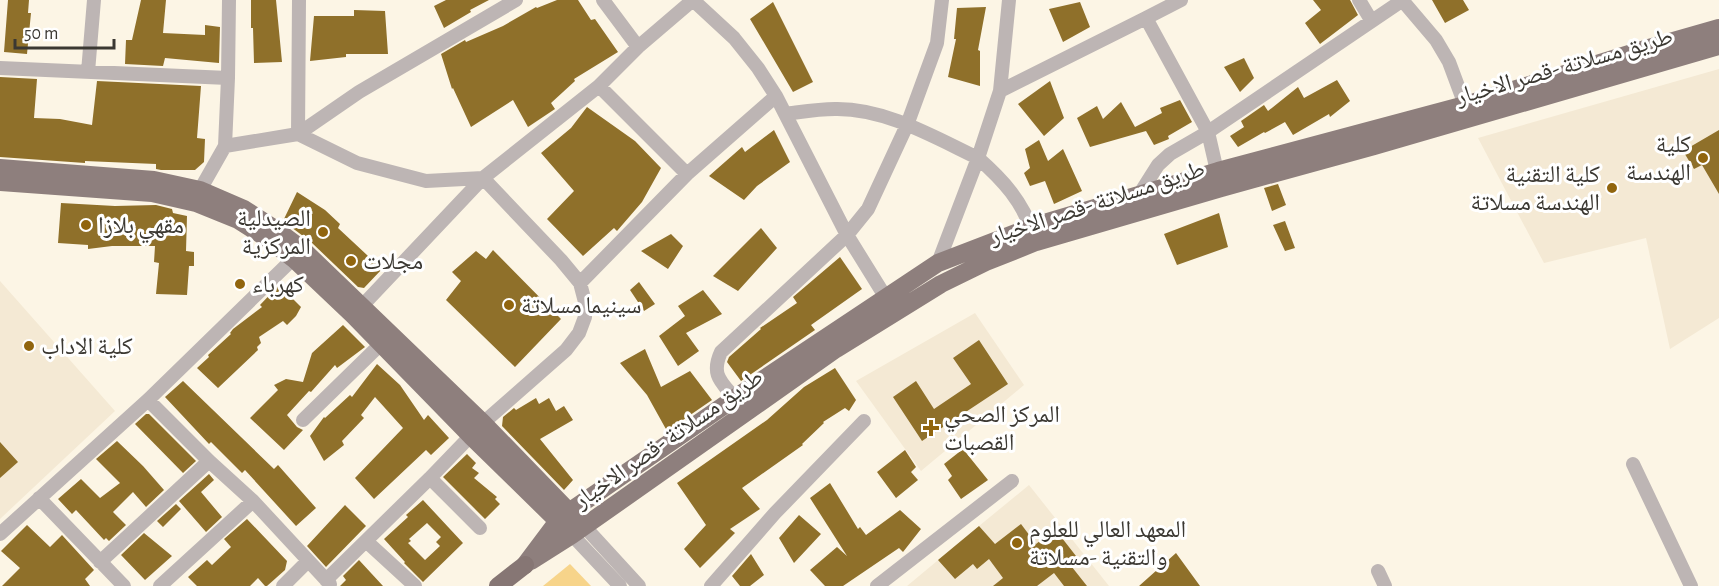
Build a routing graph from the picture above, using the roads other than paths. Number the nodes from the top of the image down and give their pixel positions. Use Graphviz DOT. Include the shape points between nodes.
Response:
graph roads {
  1 [pos="94,0"];
  2 [pos="229,0"];
  3 [pos="299,0"];
  4 [pos="516,0"];
  5 [pos="603,0"];
  6 [pos="693,0"];
  7 [pos="942,0"];
  8 [pos="1009,0"];
  9 [pos="1181,0"];
  10 [pos="1359,0"];
  11 [pos="1402,0"];
  12 [pos="1146,18"];
  13 [pos="1371,20"];
  14 [pos="1719,28"];
  15 [pos="1719,46"];
  16 [pos="638,47"];
  17 [pos="0,68"];
  18 [pos="88,72"];
  19 [pos="228,78"];
  20 [pos="598,86"];
  21 [pos="1000,91"];
  22 [pos="776,96"];
  23 [pos="1464,105"];
  24 [pos="785,114"];
  25 [pos="907,125"];
  26 [pos="1208,132"];
  27 [pos="298,134"];
  28 [pos="225,146"];
  29 [pos="978,158"];
  30 [pos="0,168"];
  31 [pos="687,174"];
  32 [pos="483,178"];
  33 [pos="1219,179"];
  34 [pos="0,182"];
  35 [pos="200,190"];
  36 [pos="1139,195"];
  37 [pos="847,235"];
  38 [pos="1034,235"];
  39 [pos="298,254"];
  40 [pos="938,263"];
  41 [pos="580,283"];
  42 [pos="890,305"];
  43 [pos="362,306"];
  44 [pos="386,339"];
  45 [pos="148,400"];
  46 [pos="740,406"];
  47 [pos="303,420"];
  48 [pos="864,421"];
  49 [pos="477,430"];
  50 [pos="209,461"];
  51 [pos="1633,464"];
  52 [pos="430,478"];
  53 [pos="1012,481"];
  54 [pos="39,498"];
  55 [pos="253,501"];
  56 [pos="564,516"];
  57 [pos="480,528"];
  58 [pos="578,530"];
  59 [pos="0,534"];
  60 [pos="366,541"];
  61 [pos="308,561"];
  62 [pos="100,562"];
  63 [pos="525,565"];
  64 [pos="1378,572"];
  65 [pos="329,583"];
  66 [pos="124,586"];
  67 [pos="160,586"];
  68 [pos="283,586"];
  69 [pos="415,586"];
  70 [pos="498,586"];
  71 [pos="620,586"];
  72 [pos="639,586"];
  73 [pos="711,586"];
  74 [pos="878,586"];
  75 [pos="1385,586"];
  76 [pos="1691,586"];
  1 -- 18 [label="street"];
  2 -- 19 [label="street"];
  3 -- 27 [label="street"];
  4 -- 27 [label="street" via="359,92"];
  5 -- 16 [label="street"];
  6 -- 16 [label="street"];
  6 -- 22 [label="street" via="734,38"];
  7 -- 25 [label="street" via="937,43"];
  8 -- 21 [label="street"];
  9 -- 12 [label="street"];
  10 -- 13 [label="street"];
  11 -- 13 [label="street"];
  11 -- 23 [label="street" via="1445,55"];
  12 -- 21 [label="street"];
  12 -- 26 [label="street"];
  13 -- 26 [label="street"];
  14 -- 23 [label="main road"];
  15 -- 33 [label="main road, طريق مسلاتة -قصر الاخيار" via="1374,146"];
  16 -- 20 [label="street"];
  17 -- 18 [label="street"];
  18 -- 19 [label="street"];
  19 -- 28 [label="street"];
  20 -- 31 [label="street"];
  20 -- 32 [label="street"];
  21 -- 29 [label="street"];
  22 -- 24 [label="street"];
  22 -- 31 [label="street"];
  23 -- 33 [label="main road"];
  24 -- 25 [label="street" via="835,109 865,111"];
  24 -- 37 [label="street"];
  25 -- 29 [label="street"];
  25 -- 37 [label="street" via="868,209"];
  26 -- 33 [label="street"];
  26 -- 36 [label="street" via="1170,154"];
  27 -- 28 [label="street"];
  27 -- 32 [label="street" via="357,163 426,181"];
  28 -- 35 [label="street"];
  29 -- 38 [label="street" via="1002,179"];
  29 -- 40 [label="street"];
  30 -- 35 [label="main road" via="154,180"];
  31 -- 41 [label="street"];
  32 -- 41 [label="street"];
  32 -- 43 [label="street"];
  33 -- 36 [label="main road"];
  33 -- 38 [label="main road, طريق مسلاتة -قصر الاخيار"];
  34 -- 39 [label="main road" via="176,197 238,220"];
  35 -- 39 [label="main road" via="244,208 275,229"];
  36 -- 38 [label="main road"];
  37 -- 42 [label="street"];
  37 -- 46 [label="street" via="721,352 717,375"];
  38 -- 40 [label="main road"];
  38 -- 42 [label="main road, طريق مسلاتة -قصر الاخيار" via="941,284"];
  39 -- 43 [label="main road"];
  39 -- 44 [label="main road"];
  39 -- 45 [label="street"];
  40 -- 42 [label="main road"];
  41 -- 49 [label="street" via="585,317 579,333 567,350"];
  42 -- 46 [label="main road, طريق مسلاتة -قصر الاخيار" via="836,349"];
  43 -- 44 [label="main road"];
  44 -- 47 [label="street"];
  44 -- 49 [label="main road"];
  45 -- 50 [label="street"];
  45 -- 54 [label="street"];
  46 -- 56 [label="main road"];
  46 -- 58 [label="main road, طريق مسلاتة -قصر الاخيار"];
  48 -- 73 [label="street"];
  49 -- 52 [label="street"];
  49 -- 56 [label="main road"];
  50 -- 55 [label="street"];
  50 -- 62 [label="street"];
  51 -- 76 [label="street"];
  52 -- 57 [label="street"];
  52 -- 60 [label="street"];
  53 -- 74 [label="street"];
  54 -- 59 [label="street"];
  54 -- 62 [label="street"];
  55 -- 61 [label="street"];
  55 -- 67 [label="street"];
  56 -- 58 [label="main road"];
  56 -- 63 [label="main road"];
  58 -- 63 [label="main road, طريق مسلاتة -قصر الاخيار"];
  58 -- 71 [label="street"];
  58 -- 72 [label="street"];
  60 -- 65 [label="street"];
  60 -- 69 [label="street"];
  61 -- 65 [label="street"];
  61 -- 68 [label="street"];
  62 -- 66 [label="street"];
  63 -- 70 [label="highway"];
  64 -- 75 [label="street"];
}
